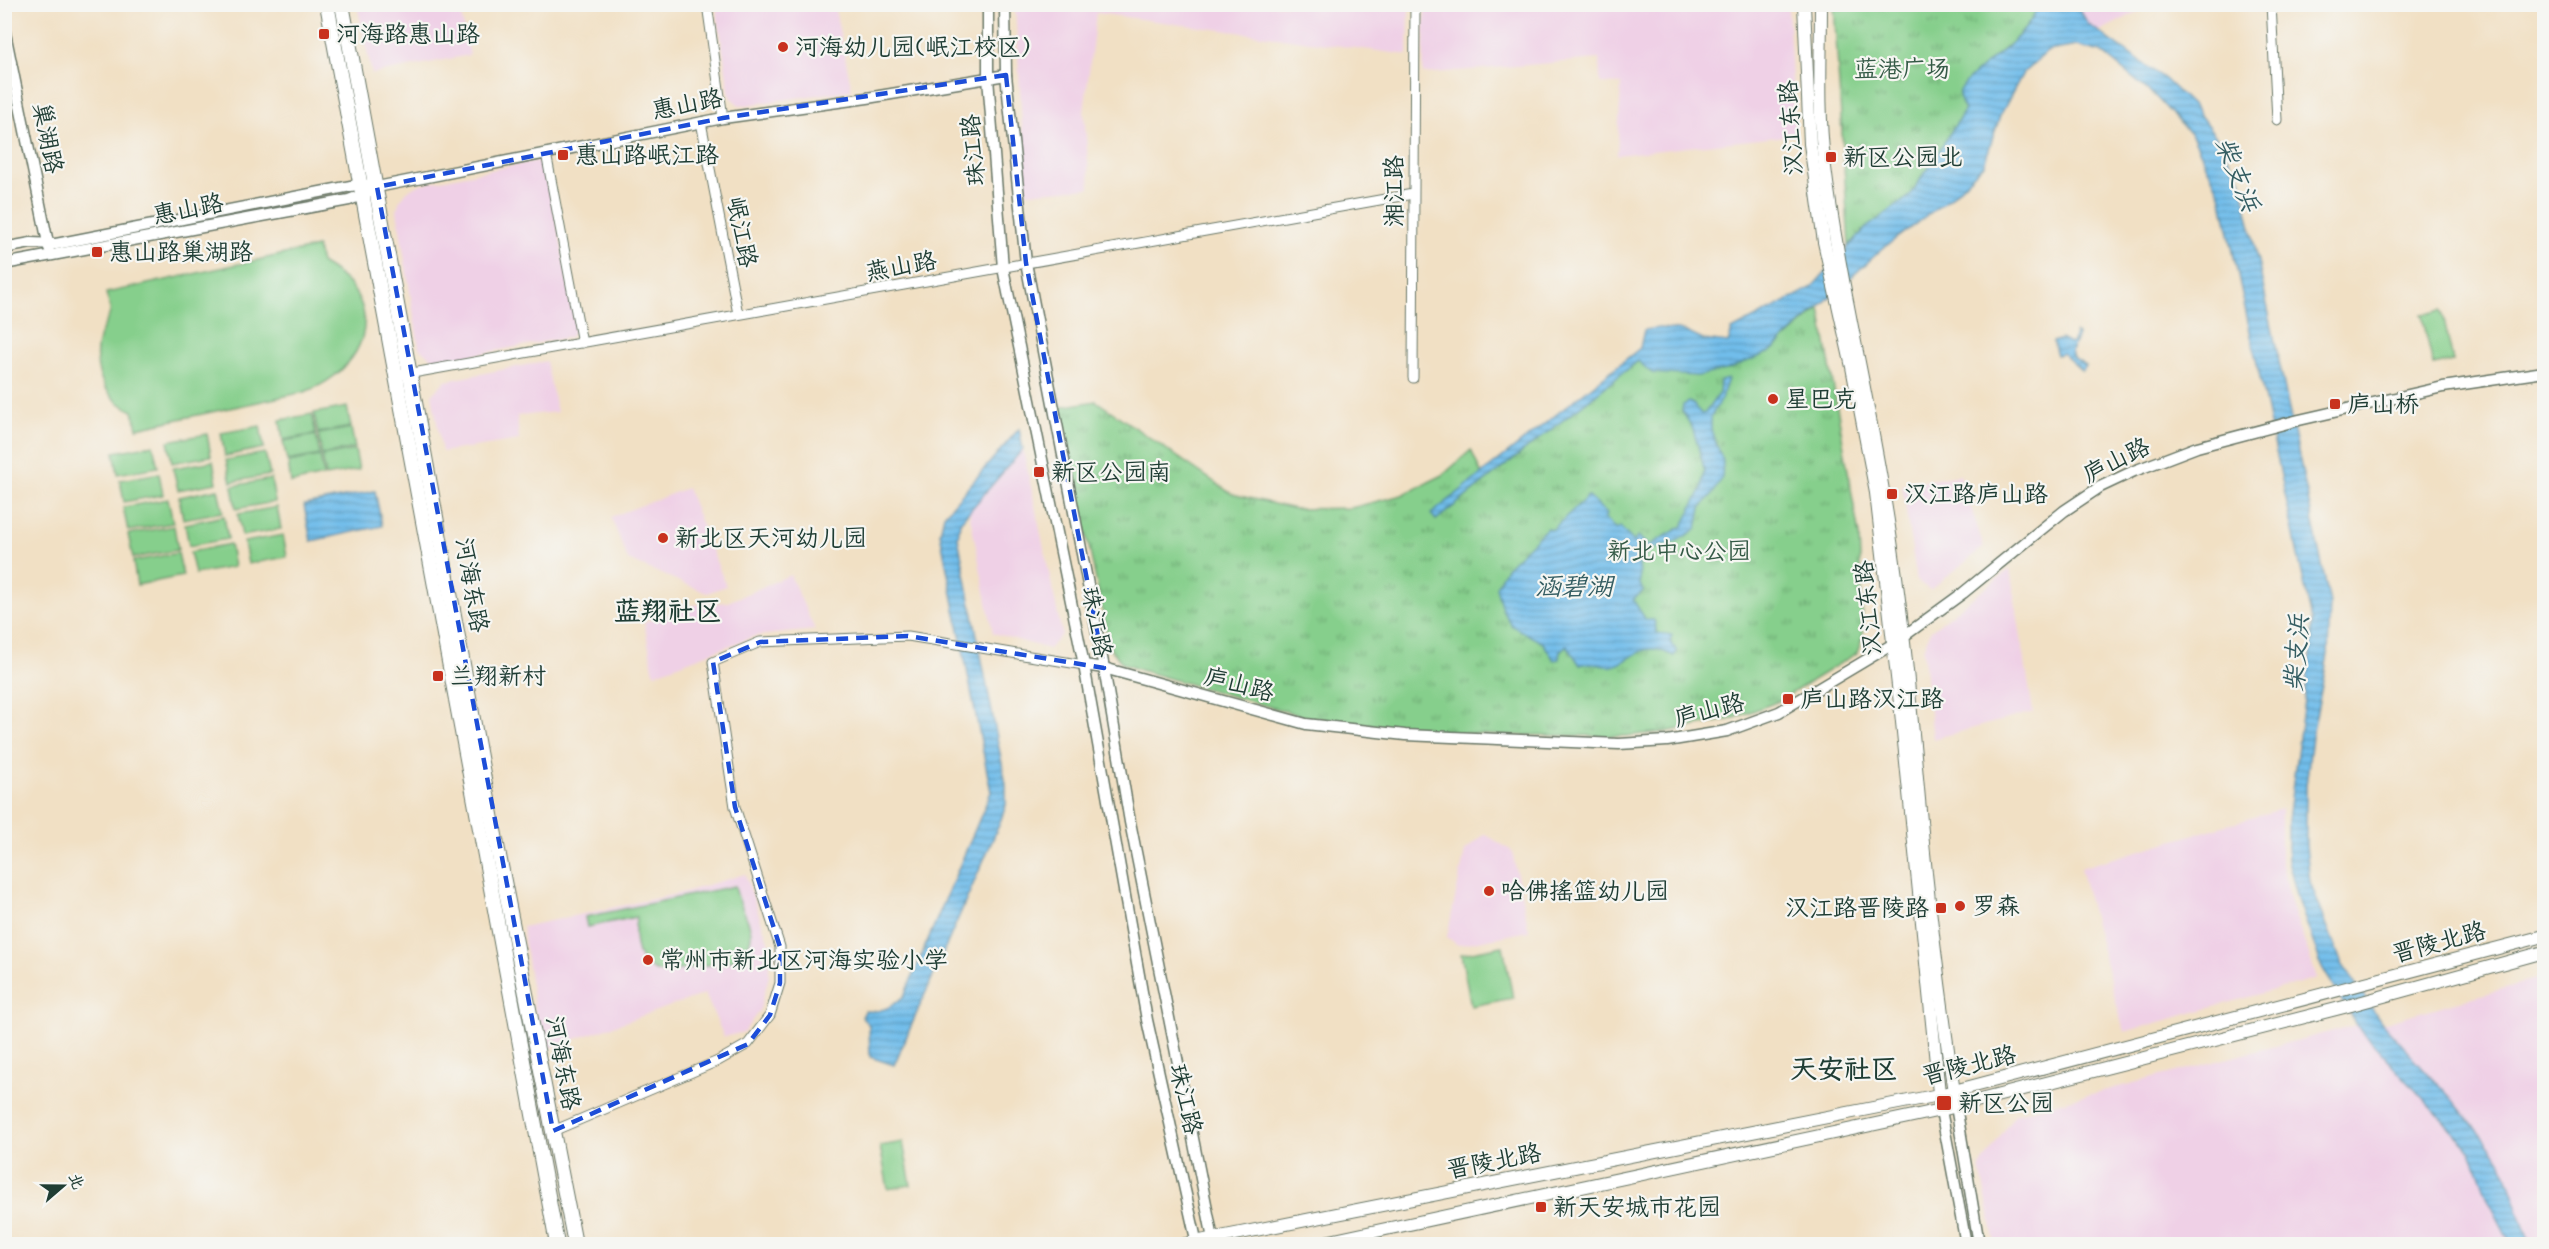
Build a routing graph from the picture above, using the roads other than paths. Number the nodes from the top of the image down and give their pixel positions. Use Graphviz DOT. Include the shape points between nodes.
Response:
graph roads {
  1 [pos="327,4"];
  2 [pos="342,4"];
  3 [pos="707,4"];
  4 [pos="988,4"];
  5 [pos="1005,4"];
  6 [pos="1415,4"];
  7 [pos="1804,4"];
  8 [pos="1821,4"];
  9 [pos="2271,4"];
  10 [pos="4,28"];
  11 [pos="1006,75"];
  12 [pos="988,78"];
  13 [pos="723,118"];
  14 [pos="2277,120"];
  15 [pos="701,122"];
  16 [pos="546,153"];
  17 [pos="377,187"];
  18 [pos="362,190"];
  19 [pos="1413,194"];
  20 [pos="48,243"];
  21 [pos="4,248"];
  22 [pos="50,256"];
  23 [pos="1026,263"];
  24 [pos="4,264"];
  25 [pos="1003,268"];
  26 [pos="1843,303"];
  27 [pos="738,314"];
  28 [pos="582,343"];
  29 [pos="2544,372"];
  30 [pos="411,374"];
  31 [pos="396,376"];
  32 [pos="1413,378"];
  33 [pos="1904,637"];
  34 [pos="1893,644"];
  35 [pos="1084,665"];
  36 [pos="1104,668"];
  37 [pos="2544,936"];
  38 [pos="2544,952"];
  39 [pos="1954,1091"];
  40 [pos="1939,1095"];
  41 [pos="1956,1106"];
  42 [pos="1941,1110"];
  43 [pos="554,1131"];
  44 [pos="1214,1242"];
  45 [pos="1193,1244"];
  46 [pos="556,1245"];
  47 [pos="575,1245"];
  48 [pos="1316,1245"];
  49 [pos="1966,1245"];
  50 [pos="1979,1245"];
  1 -- 18 [label="main road, 河海东路"];
  2 -- 17 [label="main road, 河海东路"];
  3 -- 13 [label="street"];
  4 -- 12 [label="street, 珠江路"];
  5 -- 11 [label="street, 珠江路"];
  6 -- 19 [label="street, 湘江路"];
  7 -- 26 [label="main road, 汉江东路" via="1810,144 1828,263"];
  8 -- 26 [label="main road, 汉江东路" via="1823,156"];
  9 -- 14 [label="street"];
  10 -- 20 [label="street, 巢湖路"];
  11 -- 12 [label="street, 惠山路"];
  11 -- 23 [label="street, 珠江路"];
  12 -- 13 [label="street, 惠山路"];
  12 -- 25 [label="street, 珠江路"];
  13 -- 15 [label="street, 惠山路"];
  15 -- 16 [label="street, 惠山路"];
  15 -- 27 [label="street, 岷江路"];
  16 -- 17 [label="street, 惠山路"];
  16 -- 28 [label="street"];
  17 -- 18 [label="street, 惠山路"];
  17 -- 30 [label="main road, 河海东路"];
  18 -- 20 [label="street, 惠山路"];
  18 -- 22 [label="street, 惠山路"];
  18 -- 31 [label="main road, 河海东路"];
  19 -- 23 [label="street, 燕山路"];
  19 -- 32 [label="street, 湘江路"];
  20 -- 21 [label="street, 惠山路"];
  20 -- 22 [label="street, 巢湖路"];
  22 -- 24 [label="street, 惠山路"];
  23 -- 25 [label="street, 燕山路"];
  23 -- 36 [label="street, 珠江路"];
  25 -- 27 [label="street, 燕山路"];
  25 -- 35 [label="street, 珠江路"];
  26 -- 33 [label="main road, 汉江东路" via="1876,444"];
  26 -- 34 [label="main road, 汉江东路" via="1876,492"];
  27 -- 28 [label="street, 燕山路"];
  28 -- 30 [label="street, 燕山路"];
  29 -- 33 [label="street, 庐山路" via="2443,387 2299,420 2197,447 2134,471 2100,487 2064,512"];
  30 -- 31 [label="street, 燕山路"];
  30 -- 43 [label="main road, 河海东路" via="484,779"];
  31 -- 46 [label="main road, 河海东路"];
  33 -- 34 [label="street, 庐山路"];
  33 -- 39 [label="main road, 汉江东路" via="1926,874"];
  34 -- 36 [label="street, 庐山路" via="1779,712 1727,731 1619,744 1405,735 1306,724"];
  34 -- 40 [label="main road, 汉江东路"];
  35 -- 36 [label="street, 庐山路"];
  35 -- 43 [label="street" via="908,636 760,642 712,662 735,807 780,947 780,983 770,1015 748,1044 718,1061"];
  35 -- 45 [label="street, 珠江路" via="1147,1020"];
  36 -- 44 [label="street, 珠江路" via="1130,822"];
  37 -- 39 [label="main road, 晋陵北路"];
  38 -- 41 [label="main road, 晋陵北路"];
  39 -- 40 [label="main road, 晋陵北路"];
  39 -- 41 [label="main road, 汉江东路"];
  40 -- 42 [label="main road, 汉江东路"];
  40 -- 44 [label="main road, 晋陵北路"];
  41 -- 42 [label="main road, 晋陵北路"];
  41 -- 50 [label="street, 汉江东路"];
  42 -- 48 [label="main road, 晋陵北路"];
  42 -- 49 [label="street, 汉江东路"];
  43 -- 47 [label="main road, 河海东路"];
  44 -- 45 [label="main road, 晋陵北路"];
}
